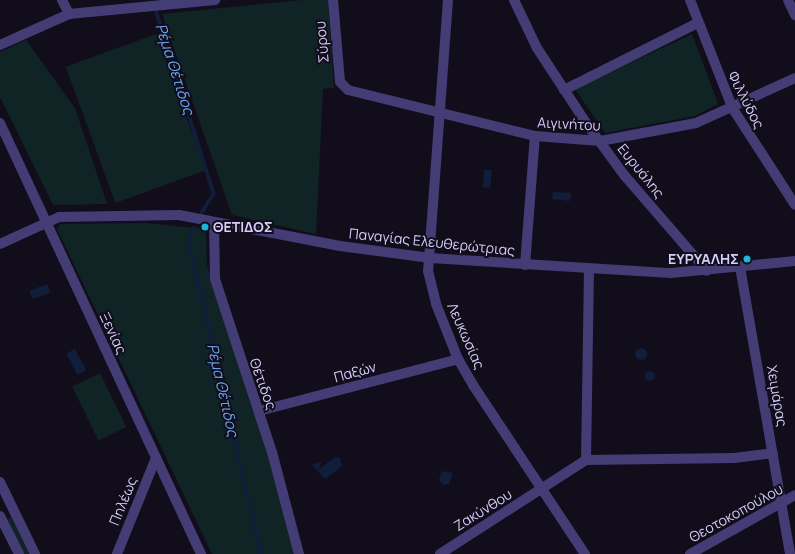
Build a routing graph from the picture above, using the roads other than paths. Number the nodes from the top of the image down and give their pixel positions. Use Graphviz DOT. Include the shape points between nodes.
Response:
graph roads {
  1 [pos="62,0"];
  2 [pos="215,0"];
  3 [pos="333,0"];
  4 [pos="448,0"];
  5 [pos="514,0"];
  6 [pos="690,0"];
  7 [pos="788,0"];
  8 [pos="69,14"];
  9 [pos="795,14"];
  10 [pos="698,23"];
  11 [pos="0,45"];
  12 [pos="795,78"];
  13 [pos="340,82"];
  14 [pos="564,90"];
  15 [pos="732,109"];
  16 [pos="440,113"];
  17 [pos="0,123"];
  18 [pos="535,136"];
  19 [pos="600,141"];
  20 [pos="795,205"];
  21 [pos="46,221"];
  22 [pos="214,222"];
  23 [pos="0,244"];
  24 [pos="430,258"];
  25 [pos="795,261"];
  26 [pos="525,265"];
  27 [pos="740,267"];
  28 [pos="589,269"];
  29 [pos="707,271"];
  30 [pos="458,359"];
  31 [pos="259,411"];
  32 [pos="773,453"];
  33 [pos="156,458"];
  34 [pos="586,460"];
  35 [pos="0,482"];
  36 [pos="542,489"];
  37 [pos="795,495"];
  38 [pos="4,499"];
  39 [pos="782,504"];
  40 [pos="0,516"];
  41 [pos="19,554"];
  42 [pos="35,554"];
  43 [pos="117,554"];
  44 [pos="201,554"];
  45 [pos="299,554"];
  46 [pos="440,554"];
  47 [pos="585,554"];
  48 [pos="690,554"];
  49 [pos="790,554"];
  1 -- 8 [label="street"];
  2 -- 8 [label="street"];
  3 -- 13 [label="street, Σύρου"];
  4 -- 16 [label="street, Λευκωσίας"];
  5 -- 14 [label="street, Ευρυάλης" via="537,48"];
  6 -- 10 [label="street, Φιλλύδος"];
  7 -- 9 [label="street"];
  8 -- 11 [label="street"];
  10 -- 14 [label="street"];
  10 -- 15 [label="street, Φιλλύδος"];
  12 -- 15 [label="street, Αιγινήτου"];
  13 -- 16 [label="street, Αιγινήτου" via="348,90"];
  14 -- 19 [label="street, Ευρυάλης"];
  15 -- 19 [label="street, Αιγινήτου" via="696,123"];
  15 -- 20 [label="street, Φιλλύδος"];
  16 -- 18 [label="street, Αιγινήτου"];
  16 -- 24 [label="street, Λευκωσίας"];
  17 -- 21 [label="street, Ξενίας"];
  18 -- 19 [label="street, Αιγινήτου"];
  18 -- 26 [label="street"];
  19 -- 29 [label="street, Ευρυάλης" via="625,176"];
  21 -- 22 [label="street, Παναγίας Ελευθερώτριας" via="179,215"];
  21 -- 23 [label="street"];
  21 -- 33 [label="street, Ξενίας"];
  22 -- 24 [label="street, Παναγίας Ελευθερώτριας" via="340,246"];
  22 -- 31 [label="street, Θέτιδος" via="215,279"];
  24 -- 26 [label="street, Παναγίας Ελευθερώτριας"];
  24 -- 30 [label="street, Λευκωσίας" via="428,272 436,304"];
  25 -- 27 [label="street, Παναγίας Ελευθερώτριας"];
  26 -- 28 [label="street, Παναγίας Ελευθερώτριας"];
  27 -- 29 [label="street, Παναγίας Ελευθερώτριας"];
  27 -- 32 [label="street, Χειμάρας"];
  28 -- 29 [label="street, Παναγίας Ελευθερώτριας"];
  28 -- 34 [label="street"];
  30 -- 31 [label="street, Παξών"];
  30 -- 36 [label="street, Λευκωσίας"];
  31 -- 45 [label="street, Θέτιδος"];
  32 -- 34 [label="street" via="734,458"];
  32 -- 39 [label="street, Χειμάρας"];
  33 -- 43 [label="street, Πηλέως"];
  33 -- 44 [label="street, Ξενίας"];
  34 -- 36 [label="street, Ζακύνθου"];
  35 -- 38 [label="street"];
  36 -- 46 [label="street, Ζακύνθου"];
  36 -- 47 [label="street, Λευκωσίας"];
  37 -- 39 [label="street, Θεοτοκοπούλου"];
  38 -- 42 [label="street"];
  39 -- 48 [label="street, Θεοτοκοπούλου"];
  39 -- 49 [label="street, Χειμάρας"];
  40 -- 41 [label="street"];
}
